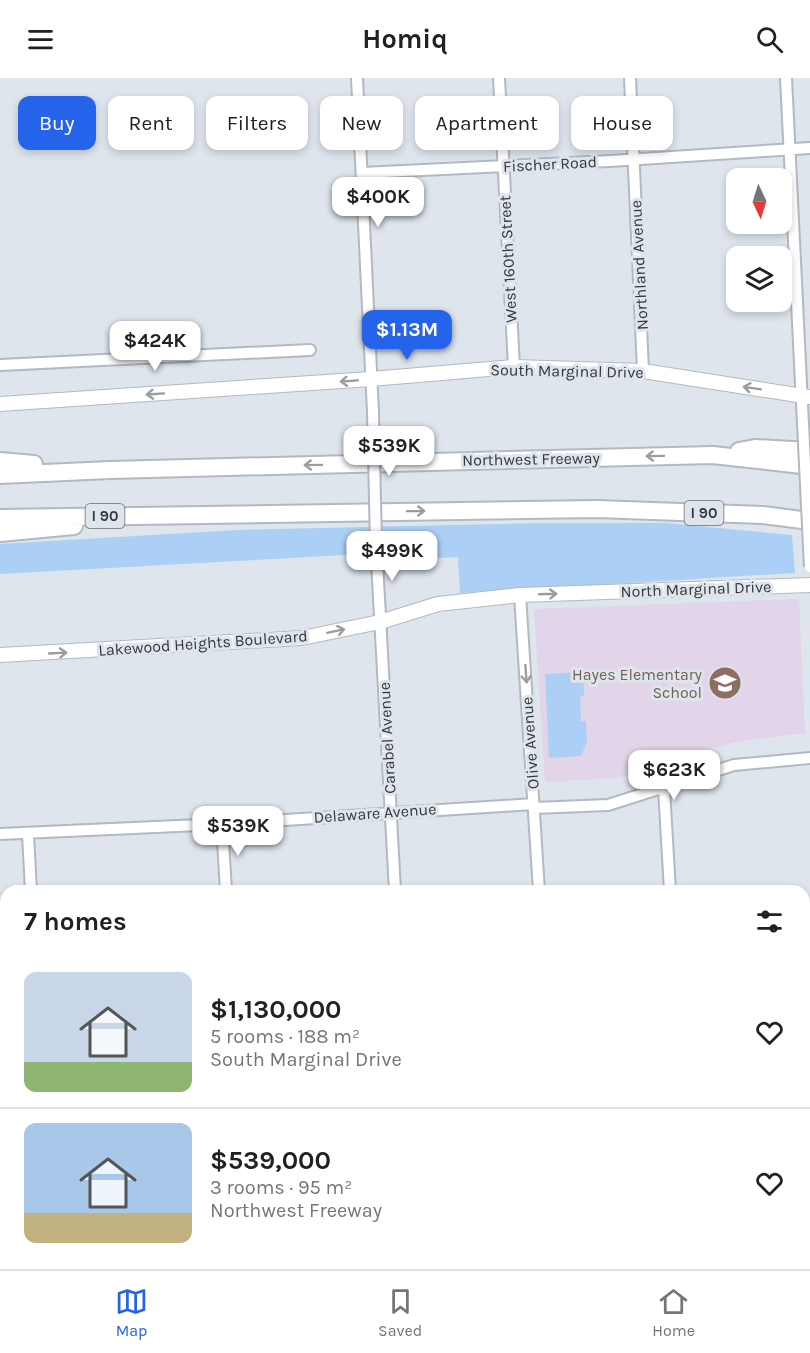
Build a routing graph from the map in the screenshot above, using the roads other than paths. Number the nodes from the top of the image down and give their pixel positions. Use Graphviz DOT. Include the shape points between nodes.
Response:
graph roads {
  1 [pos="357,78"];
  2 [pos="499,78"];
  3 [pos="630,78"];
  4 [pos="786,78"];
  5 [pos="810,148"];
  6 [pos="790,149"];
  7 [pos="634,159"];
  8 [pos="503,166"];
  9 [pos="362,173"];
  10 [pos="310,350"];
  11 [pos="0,365"];
  12 [pos="514,367"];
  13 [pos="643,371"];
  14 [pos="371,379"];
  15 [pos="806,397"];
  16 [pos="0,404"];
  17 [pos="810,451"];
  18 [pos="713,455"];
  19 [pos="0,461"];
  20 [pos="810,466"];
  21 [pos="110,470"];
  22 [pos="0,475"];
  23 [pos="597,509"];
  24 [pos="211,514"];
  25 [pos="0,518"];
  26 [pos="810,521"];
  27 [pos="810,530"];
  28 [pos="0,533"];
  29 [pos="810,569"];
  30 [pos="810,585"];
  31 [pos="582,593"];
  32 [pos="520,595"];
  33 [pos="380,622"];
  34 [pos="0,656"];
  35 [pos="810,758"];
  36 [pos="664,789"];
  37 [pos="534,806"];
  38 [pos="391,812"];
  39 [pos="222,824"];
  40 [pos="0,834"];
  41 [pos="28,834"];
  42 [pos="31,885"];
  43 [pos="226,885"];
  44 [pos="395,885"];
  45 [pos="539,885"];
  46 [pos="670,885"];
  1 -- 9 [label="street, Carabel Avenue"];
  2 -- 8 [label="street, West 160th Street"];
  3 -- 7 [label="street, Northland Avenue"];
  4 -- 6 [label="street"];
  5 -- 6 [label="street, Fischer Road"];
  6 -- 7 [label="street, Fischer Road"];
  6 -- 15 [label="street"];
  7 -- 8 [label="street, Fischer Road"];
  7 -- 13 [label="street, Northland Avenue"];
  8 -- 9 [label="street, Fischer Road"];
  8 -- 12 [label="street, West 160th Street"];
  9 -- 14 [label="street, Carabel Avenue"];
  10 -- 11 [label="street"];
  12 -- 13 [label="main road, South Marginal Drive"];
  12 -- 14 [label="main road, South Marginal Drive"];
  15 -- 13 [label="main road, South Marginal Drive, one-way"];
  14 -- 16 [label="main road, South Marginal Drive, one-way"];
  14 -- 33 [label="street, Carabel Avenue, bridge"];
  15 -- 29 [label="street, bridge" via="803,424"];
  17 -- 18 [label="highway" via="755,448"];
  18 -- 20 [label="highway, Northwest Freeway"];
  18 -- 21 [label="highway, Northwest Freeway, one-way"];
  19 -- 21 [label="highway"];
  21 -- 22 [label="highway, Northwest Freeway"];
  24 -- 23 [label="highway, I 90, one-way"];
  23 -- 26 [label="highway, I 90" via="763,515"];
  23 -- 27 [label="highway" via="780,524"];
  24 -- 25 [label="highway, I 90"];
  24 -- 28 [label="highway"];
  30 -- 31 [label="main road, North Marginal Drive"];
  32 -- 31 [label="main road, Lakewood Heights Boulevard, one-way"];
  32 -- 33 [label="main road, Lakewood Heights Boulevard" via="438,604"];
  32 -- 37 [label="street, Olive Avenue, one-way"];
  34 -- 33 [label="main road, Lakewood Heights Boulevard, one-way" via="302,638"];
  33 -- 38 [label="street, Carabel Avenue"];
  35 -- 36 [label="street, Delaware Avenue" via="734,765"];
  36 -- 37 [label="street, Delaware Avenue" via="608,805"];
  36 -- 46 [label="street"];
  37 -- 38 [label="street, Delaware Avenue"];
  37 -- 45 [label="street, Olive Avenue"];
  38 -- 39 [label="street, Delaware Avenue"];
  38 -- 44 [label="street, Carabel Avenue"];
  39 -- 41 [label="street, Delaware Avenue"];
  39 -- 43 [label="street"];
  40 -- 41 [label="street, Delaware Avenue"];
  41 -- 42 [label="street"];
}
